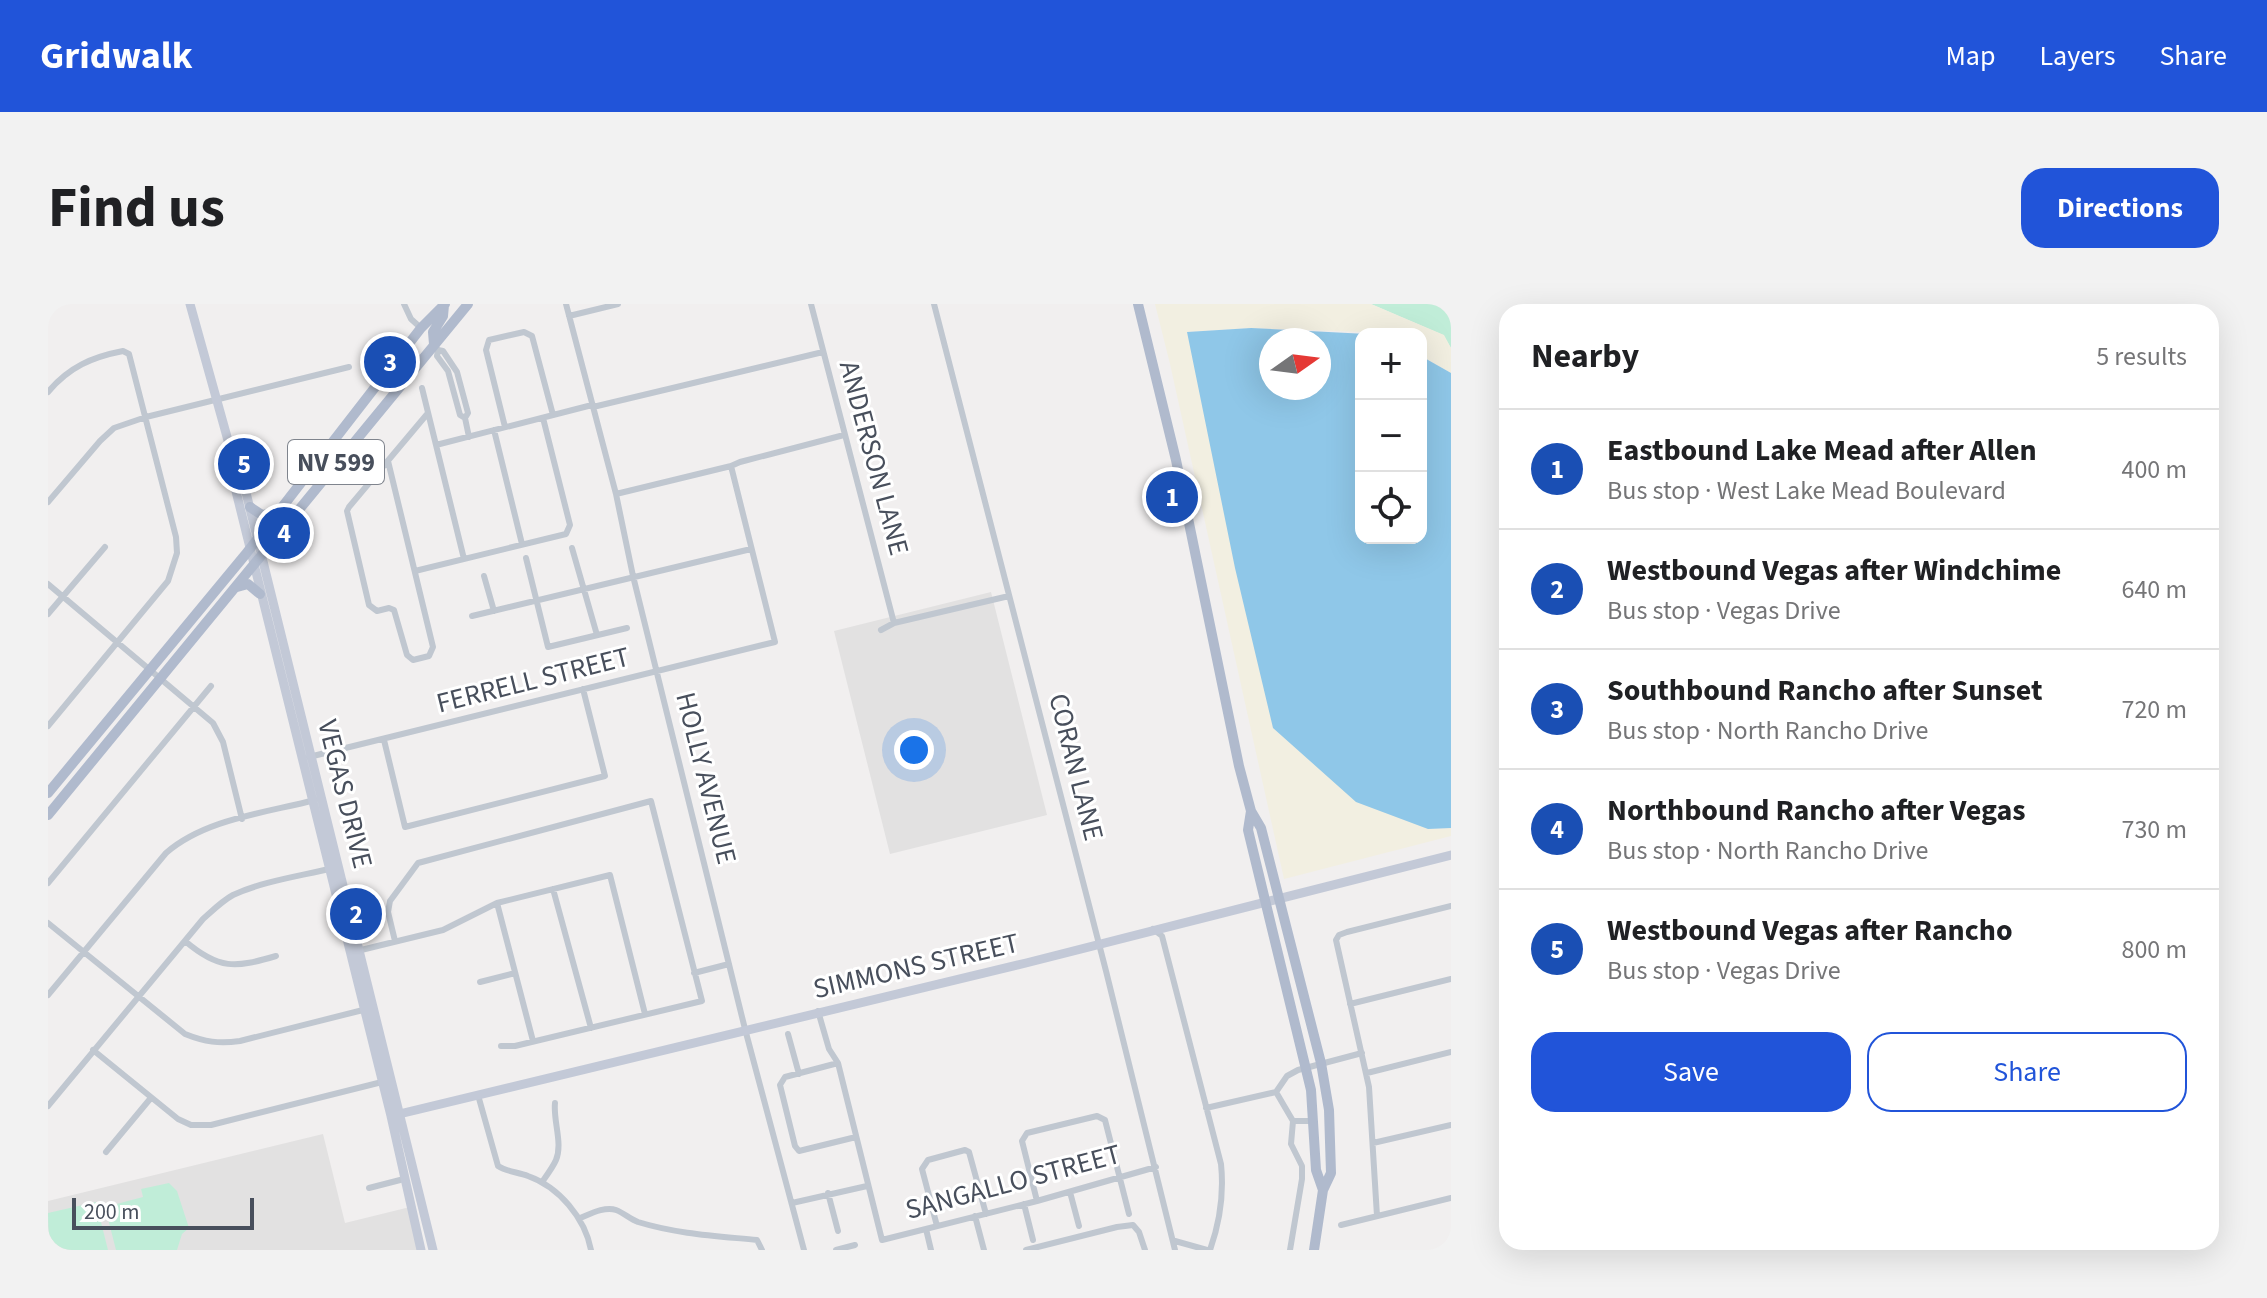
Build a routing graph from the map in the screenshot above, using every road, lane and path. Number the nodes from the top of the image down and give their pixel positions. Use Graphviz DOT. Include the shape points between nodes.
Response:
graph roads {
  1 [pos="190,304"];
  2 [pos="404,304"];
  3 [pos="468,304"];
  4 [pos="566,304"];
  5 [pos="618,304"];
  6 [pos="811,304"];
  7 [pos="934,304"];
  8 [pos="1138,304"];
  9 [pos="444,305"];
  10 [pos="569,316"];
  11 [pos="421,328"];
  12 [pos="436,347"];
  13 [pos="823,352"];
  14 [pos="349,367"];
  15 [pos="412,370"];
  16 [pos="422,388"];
  17 [pos="48,392"];
  18 [pos="218,400"];
  19 [pos="593,406"];
  20 [pos="428,413"];
  21 [pos="553,415"];
  22 [pos="146,417"];
  23 [pos="543,418"];
  24 [pos="505,427"];
  25 [pos="494,430"];
  26 [pos="844,435"];
  27 [pos="469,437"];
  28 [pos="229,444"];
  29 [pos="436,445"];
  30 [pos="388,461"];
  31 [pos="731,466"];
  32 [pos="616,494"];
  33 [pos="48,502"];
  34 [pos="250,507"];
  35 [pos="276,513"];
  36 [pos="258,538"];
  37 [pos="522,544"];
  38 [pos="105,547"];
  39 [pos="249,548"];
  40 [pos="572,548"];
  41 [pos="751,549"];
  42 [pos="262,556"];
  43 [pos="526,558"];
  44 [pos="464,559"];
  45 [pos="254,566"];
  46 [pos="415,571"];
  47 [pos="484,576"];
  48 [pos="633,576"];
  49 [pos="48,584"];
  50 [pos="235,588"];
  51 [pos="583,588"];
  52 [pos="260,594"];
  53 [pos="63,596"];
  54 [pos="1009,596"];
  55 [pos="537,600"];
  56 [pos="494,611"];
  57 [pos="48,614"];
  58 [pos="472,616"];
  59 [pos="894,623"];
  60 [pos="627,628"];
  61 [pos="881,630"];
  62 [pos="597,635"];
  63 [pos="118,641"];
  64 [pos="151,669"];
  65 [pos="658,671"];
  66 [pos="161,678"];
  67 [pos="211,686"];
  68 [pos="583,689"];
  69 [pos="194,706"];
  70 [pos="48,726"];
  71 [pos="384,740"];
  72 [pos="312,756"];
  73 [pos="301,759"];
  74 [pos="48,793"];
  75 [pos="323,798"];
  76 [pos="311,801"];
  77 [pos="1251,811"];
  78 [pos="48,815"];
  79 [pos="242,819"];
  80 [pos="1451,855"];
  81 [pos="340,866"];
  82 [pos="329,869"];
  83 [pos="48,883"];
  84 [pos="553,889"];
  85 [pos="1279,897"];
  86 [pos="1266,901"];
  87 [pos="497,903"];
  88 [pos="1451,906"];
  89 [pos="48,923"];
  90 [pos="1153,929"];
  91 [pos="185,941"];
  92 [pos="395,941"];
  93 [pos="1099,943"];
  94 [pos="361,950"];
  95 [pos="83,952"];
  96 [pos="349,952"];
  97 [pos="276,956"];
  98 [pos="729,964"];
  99 [pos="515,973"];
  100 [pos="694,973"];
  101 [pos="1451,979"];
  102 [pos="480,982"];
  103 [pos="48,995"];
  104 [pos="138,997"];
  105 [pos="1350,1004"];
  106 [pos="1306,1006"];
  107 [pos="375,1007"];
  108 [pos="1292,1009"];
  109 [pos="364,1010"];
  110 [pos="818,1011"];
  111 [pos="645,1014"];
  112 [pos="591,1028"];
  113 [pos="745,1029"];
  114 [pos="788,1034"];
  115 [pos="533,1041"];
  116 [pos="501,1046"];
  117 [pos="93,1050"];
  118 [pos="1451,1052"];
  119 [pos="1362,1053"];
  120 [pos="838,1063"];
  121 [pos="1321,1063"];
  122 [pos="1307,1068"];
  123 [pos="1367,1073"];
  124 [pos="799,1074"];
  125 [pos="382,1082"];
  126 [pos="1276,1092"];
  127 [pos="478,1095"];
  128 [pos="150,1099"];
  129 [pos="555,1103"];
  130 [pos="48,1106"];
  131 [pos="1206,1108"];
  132 [pos="401,1113"];
  133 [pos="391,1116"];
  134 [pos="1293,1121"];
  135 [pos="1315,1121"];
  136 [pos="1451,1125"];
  137 [pos="856,1137"];
  138 [pos="1373,1143"];
  139 [pos="106,1152"];
  140 [pos="1156,1167"];
  141 [pos="404,1179"];
  142 [pos="1119,1179"];
  143 [pos="542,1182"];
  144 [pos="867,1186"];
  145 [pos="369,1188"];
  146 [pos="1323,1190"];
  147 [pos="1070,1192"];
  148 [pos="828,1193"];
  149 [pos="1451,1198"];
  150 [pos="1037,1201"];
  151 [pos="792,1203"];
  152 [pos="1024,1204"];
  153 [pos="986,1214"];
  154 [pos="1129,1214"];
  155 [pos="975,1216"];
  156 [pos="1377,1216"];
  157 [pos="580,1218"];
  158 [pos="1341,1225"];
  159 [pos="937,1226"];
  160 [pos="1079,1226"];
  161 [pos="926,1229"];
  162 [pos="838,1231"];
  163 [pos="1033,1240"];
  164 [pos="1175,1241"];
  165 [pos="855,1245"];
  166 [pos="421,1250"];
  167 [pos="433,1250"];
  168 [pos="591,1250"];
  169 [pos="762,1250"];
  170 [pos="804,1250"];
  171 [pos="836,1250"];
  172 [pos="931,1250"];
  173 [pos="984,1250"];
  174 [pos="1026,1250"];
  175 [pos="1145,1250"];
  176 [pos="1175,1250"];
  177 [pos="1208,1250"];
  178 [pos="1290,1250"];
  179 [pos="1314,1250"];
  1 -- 18 [label="main road, VEGAS DRIVE"];
  2 -- 11 [label="street"];
  3 -- 12 [label="main road, NV 599"];
  4 -- 10 [label="street, HOLLY AVENUE"];
  5 -- 10 [label="street"];
  6 -- 13 [label="street, ANDERSON LANE"];
  7 -- 54 [label="street, CORAN LANE"];
  8 -- 77 [label="main road"];
  9 -- 11 [label="main road, NV 599"];
  9 -- 12 [label="main road" via="433,332"];
  10 -- 19 [label="street, HOLLY AVENUE"];
  11 -- 15 [label="main road" via="424,345 412,360"];
  11 -- 35 [label="main road, NV 599"];
  12 -- 15 [label="main road, NV 599"];
  12 -- 27 [label="street"];
  13 -- 19 [label="street"];
  13 -- 26 [label="street, ANDERSON LANE"];
  14 -- 18 [label="street"];
  15 -- 42 [label="main road, NV 599"];
  16 -- 20 [label="street"];
  17 -- 22 [label="street" via="83,362 126,352"];
  18 -- 22 [label="street"];
  18 -- 28 [label="main road, VEGAS DRIVE"];
  19 -- 21 [label="street"];
  19 -- 32 [label="street, HOLLY AVENUE"];
  20 -- 29 [label="street"];
  20 -- 30 [label="street"];
  21 -- 23 [label="street"];
  21 -- 24 [label="street" via="532,336 489,340"];
  22 -- 33 [label="street" via="107,434"];
  22 -- 63 [label="street" via="177,553 168,581"];
  23 -- 24 [label="street"];
  23 -- 37 [label="street" via="570,525 566,534"];
  24 -- 25 [label="street"];
  25 -- 27 [label="street"];
  25 -- 37 [label="street"];
  26 -- 31 [label="street"];
  26 -- 59 [label="street, ANDERSON LANE"];
  27 -- 29 [label="street"];
  28 -- 34 [label="main road, VEGAS DRIVE"];
  28 -- 39 [label="main road, VEGAS DRIVE" via="227,455"];
  29 -- 44 [label="street"];
  30 -- 46 [label="street"];
  30 -- 46 [label="street" via="347,511 372,610 394,610 409,659 432,652"];
  31 -- 32 [label="street"];
  31 -- 41 [label="street"];
  32 -- 48 [label="street, HOLLY AVENUE"];
  34 -- 35 [label="main road" via="262,515"];
  34 -- 36 [label="main road, VEGAS DRIVE"];
  35 -- 36 [label="main road, NV 599"];
  36 -- 39 [label="main road, NV 599"];
  36 -- 42 [label="main road, VEGAS DRIVE"];
  37 -- 44 [label="street"];
  38 -- 53 [label="street"];
  39 -- 45 [label="main road, VEGAS DRIVE"];
  39 -- 64 [label="main road, NV 599"];
  40 -- 51 [label="street"];
  41 -- 48 [label="street"];
  41 -- 65 [label="street, FERRELL STREET" via="775,642"];
  42 -- 45 [label="main road, NV 599"];
  42 -- 72 [label="main road, VEGAS DRIVE"];
  43 -- 55 [label="street"];
  44 -- 46 [label="street"];
  45 -- 50 [label="main road, NV 599"];
  45 -- 52 [label="main road, VEGAS DRIVE"];
  47 -- 56 [label="street"];
  48 -- 51 [label="street"];
  48 -- 65 [label="street, HOLLY AVENUE"];
  49 -- 53 [label="street"];
  50 -- 52 [label="main road" via="248,584"];
  50 -- 66 [label="main road, NV 599"];
  51 -- 55 [label="street"];
  51 -- 62 [label="street"];
  52 -- 73 [label="main road, VEGAS DRIVE"];
  53 -- 57 [label="street"];
  53 -- 63 [label="street"];
  54 -- 59 [label="street"];
  54 -- 93 [label="street, CORAN LANE"];
  55 -- 56 [label="street"];
  55 -- 62 [label="street" via="548,647"];
  56 -- 58 [label="street"];
  59 -- 61 [label="street"];
  60 -- 62 [label="street"];
  63 -- 64 [label="street"];
  63 -- 70 [label="street"];
  64 -- 66 [label="street"];
  64 -- 74 [label="main road, NV 599"];
  65 -- 68 [label="street, FERRELL STREET"];
  65 -- 98 [label="street, HOLLY AVENUE"];
  66 -- 69 [label="street"];
  66 -- 78 [label="main road, NV 599"];
  67 -- 69 [label="street"];
  68 -- 71 [label="street, FERRELL STREET"];
  68 -- 71 [label="street" via="605,776 405,827"];
  69 -- 79 [label="street" via="213,723 223,742"];
  69 -- 83 [label="street"];
  71 -- 72 [label="street, FERRELL STREET"];
  72 -- 73 [label="street, FERRELL STREET"];
  72 -- 75 [label="main road, VEGAS DRIVE"];
  73 -- 76 [label="main road, VEGAS DRIVE"];
  75 -- 76 [label="street"];
  75 -- 81 [label="main road, VEGAS DRIVE"];
  76 -- 79 [label="street"];
  76 -- 82 [label="main road, VEGAS DRIVE"];
  77 -- 85 [label="main road" via="1261,828"];
  77 -- 86 [label="main road" via="1248,830"];
  79 -- 95 [label="street" via="175,845"];
  80 -- 85 [label="main road, SIMMONS STREET"];
  81 -- 82 [label="street"];
  81 -- 94 [label="main road, VEGAS DRIVE"];
  82 -- 91 [label="street" via="233,896"];
  82 -- 96 [label="main road, VEGAS DRIVE"];
  84 -- 87 [label="street"];
  84 -- 111 [label="street" via="610,875"];
  84 -- 112 [label="street"];
  85 -- 86 [label="main road, SIMMONS STREET"];
  85 -- 106 [label="main road"];
  86 -- 90 [label="main road, SIMMONS STREET"];
  86 -- 108 [label="main road"];
  87 -- 92 [label="street" via="443,930"];
  87 -- 99 [label="street"];
  88 -- 105 [label="street" via="1337,937"];
  89 -- 95 [label="street"];
  90 -- 93 [label="main road, SIMMONS STREET"];
  90 -- 131 [label="street" via="1162,937"];
  91 -- 97 [label="street" via="211,961 227,965"];
  91 -- 104 [label="street"];
  92 -- 94 [label="street"];
  92 -- 100 [label="street" via="390,901 418,863 651,801"];
  93 -- 110 [label="main road, SIMMONS STREET"];
  93 -- 140 [label="street, CORAN LANE"];
  94 -- 96 [label="street"];
  94 -- 107 [label="main road, VEGAS DRIVE"];
  95 -- 103 [label="street"];
  95 -- 104 [label="street"];
  96 -- 109 [label="main road, VEGAS DRIVE"];
  98 -- 100 [label="street"];
  98 -- 113 [label="street, HOLLY AVENUE"];
  99 -- 102 [label="street"];
  99 -- 115 [label="street"];
  100 -- 111 [label="street" via="702,1001"];
  101 -- 105 [label="street"];
  104 -- 109 [label="street" via="185,1034 222,1044"];
  104 -- 117 [label="street"];
  105 -- 119 [label="street"];
  106 -- 108 [label="main road"];
  106 -- 121 [label="main road"];
  107 -- 109 [label="street"];
  107 -- 132 [label="main road, VEGAS DRIVE"];
  108 -- 122 [label="main road"];
  109 -- 125 [label="main road, VEGAS DRIVE"];
  110 -- 113 [label="main road, SIMMONS STREET"];
  110 -- 120 [label="street"];
  111 -- 112 [label="street"];
  112 -- 115 [label="street"];
  113 -- 127 [label="main road, SIMMONS STREET"];
  113 -- 151 [label="street, HOLLY AVENUE"];
  114 -- 124 [label="street"];
  115 -- 116 [label="street"];
  117 -- 128 [label="street"];
  117 -- 130 [label="street"];
  118 -- 123 [label="street"];
  119 -- 121 [label="street"];
  119 -- 123 [label="street"];
  120 -- 124 [label="street"];
  120 -- 137 [label="street"];
  121 -- 122 [label="street"];
  121 -- 146 [label="main road" via="1331,1159"];
  122 -- 126 [label="street" via="1287,1076"];
  122 -- 135 [label="main road"];
  123 -- 138 [label="street"];
  124 -- 137 [label="street" via="781,1081 799,1151"];
  125 -- 128 [label="street" via="211,1125 191,1125"];
  125 -- 133 [label="main road, VEGAS DRIVE"];
  126 -- 131 [label="street"];
  126 -- 134 [label="street"];
  127 -- 132 [label="main road, SIMMONS STREET"];
  127 -- 143 [label="street" via="498,1166"];
  128 -- 139 [label="street"];
  129 -- 143 [label="street" via="557,1159"];
  131 -- 177 [label="street" via="1223,1182 1218,1227"];
  132 -- 133 [label="main road, SIMMONS STREET"];
  132 -- 167 [label="main road, VEGAS DRIVE"];
  133 -- 141 [label="main road, VEGAS DRIVE"];
  134 -- 135 [label="street"];
  134 -- 178 [label="street" via="1291,1144 1302,1179"];
  135 -- 146 [label="main road" via="1316,1170"];
  136 -- 138 [label="street"];
  137 -- 144 [label="street"];
  138 -- 156 [label="street"];
  140 -- 142 [label="street, SANGALLO STREET"];
  140 -- 164 [label="street, CORAN LANE"];
  141 -- 145 [label="street"];
  141 -- 166 [label="main road, VEGAS DRIVE"];
  142 -- 147 [label="street, SANGALLO STREET"];
  142 -- 150 [label="street" via="1102,1117 1027,1133 1023,1137"];
  142 -- 154 [label="street"];
  143 -- 157 [label="street"];
  144 -- 148 [label="street"];
  144 -- 161 [label="street, SANGALLO STREET" via="882,1240"];
  146 -- 179 [label="main road"];
  147 -- 150 [label="street, SANGALLO STREET"];
  147 -- 160 [label="street"];
  148 -- 151 [label="street"];
  148 -- 162 [label="street"];
  149 -- 156 [label="street"];
  150 -- 152 [label="street, SANGALLO STREET"];
  151 -- 170 [label="street, HOLLY AVENUE"];
  152 -- 153 [label="street, SANGALLO STREET"];
  152 -- 163 [label="street"];
  153 -- 155 [label="street, SANGALLO STREET"];
  153 -- 159 [label="street" via="965,1150 925,1162 922,1169"];
  155 -- 159 [label="street, SANGALLO STREET"];
  155 -- 173 [label="street"];
  156 -- 158 [label="street"];
  157 -- 168 [label="street"];
  157 -- 169 [label="street" via="616,1210 626,1218 701,1236 757,1240"];
  159 -- 161 [label="street, SANGALLO STREET"];
  161 -- 172 [label="street"];
  164 -- 176 [label="street, CORAN LANE"];
  164 -- 177 [label="street"];
  165 -- 171 [label="street"];
  174 -- 175 [label="street" via="1133,1225"];
}
